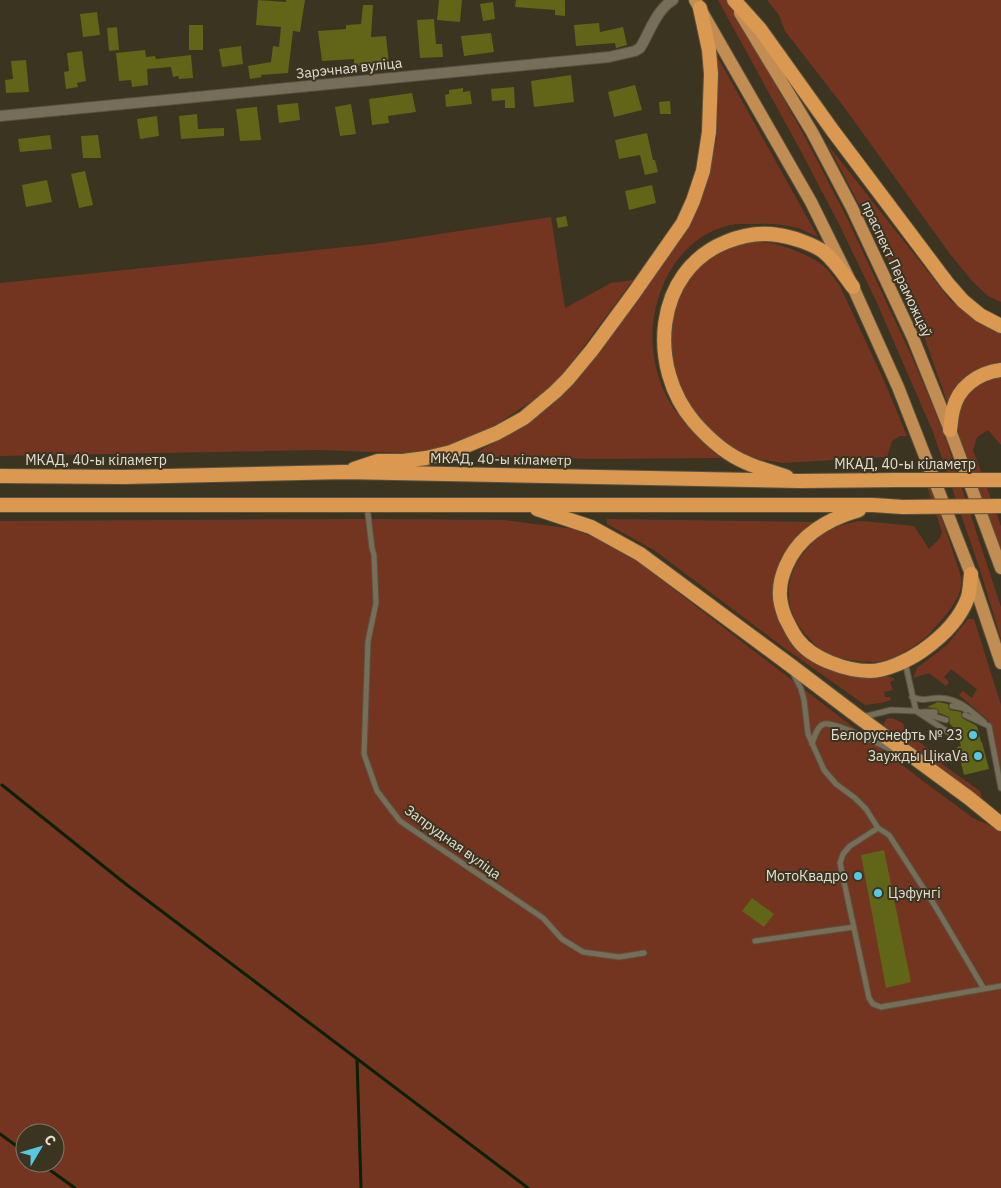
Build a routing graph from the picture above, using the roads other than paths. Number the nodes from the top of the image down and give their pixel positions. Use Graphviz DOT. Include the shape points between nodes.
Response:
graph roads {
  1 [pos="673,0"];
  2 [pos="733,0"];
  3 [pos="700,3"];
  4 [pos="0,116"];
  5 [pos="854,287"];
  6 [pos="1001,326"];
  7 [pos="1001,370"];
  8 [pos="950,430"];
  9 [pos="344,472"];
  10 [pos="0,476"];
  11 [pos="1001,480"];
  12 [pos="800,481"];
  13 [pos="0,505"];
  14 [pos="367,505"];
  15 [pos="873,505"];
  16 [pos="525,506"];
  17 [pos="1001,506"];
  18 [pos="1001,568"];
  19 [pos="972,574"];
  20 [pos="905,661"];
  21 [pos="1001,663"];
  22 [pos="790,665"];
  23 [pos="912,697"];
  24 [pos="952,706"];
  25 [pos="916,711"];
  26 [pos="935,712"];
  27 [pos="965,715"];
  28 [pos="860,718"];
  29 [pos="946,720"];
  30 [pos="977,726"];
  31 [pos="989,726"];
  32 [pos="957,731"];
  33 [pos="812,745"];
  34 [pos="922,764"];
  35 [pos="1001,788"];
  36 [pos="1001,824"];
  37 [pos="878,828"];
  38 [pos="854,928"];
  39 [pos="755,941"];
  40 [pos="644,953"];
  41 [pos="1001,986"];
  42 [pos="984,989"];
  1 -- 4 [label="street, Зарэчная вуліца" via="661,10 640,48 609,57"];
  2 -- 6 [label="highway" via="760,29 948,284 980,315"];
  2 -- 8 [label="main road, праспект Пераможцаў" via="812,132 852,208 913,338"];
  3 -- 5 [label="main road" via="811,202"];
  3 -- 9 [label="highway" via="711,74 709,132 703,171 683,223 592,350 555,392 524,418 497,433 451,452 403,461 378,461"];
  5 -- 12 [label="highway" via="823,252 805,242 785,236 753,234 720,244 693,263 674,291 668,310 664,326 665,362 680,403 693,421 710,439 746,463"];
  5 -- 19 [label="main road" via="898,387"];
  7 -- 8 [label="highway" via="980,376 965,387 953,409"];
  8 -- 18 [label="main road, праспект Пераможцаў"];
  9 -- 10 [label="highway, МКАД, 40-ы кіламетр"];
  9 -- 12 [label="highway, МКАД, 40-ы кіламетр"];
  11 -- 12 [label="highway, МКАД, 40-ы кіламетр, bridge"];
  13 -- 14 [label="highway"];
  14 -- 16 [label="highway"];
  14 -- 40 [label="lane, Запрудная вуліца" via="376,603 368,641 364,754 377,792 400,821 544,918 562,939 583,952 618,957"];
  15 -- 16 [label="highway"];
  15 -- 17 [label="highway, bridge"];
  15 -- 20 [label="highway" via="828,521 800,543 783,574 782,609 799,641 832,664 872,671"];
  16 -- 22 [label="highway" via="591,527 640,554"];
  19 -- 20 [label="highway" via="968,596 955,622 928,647"];
  19 -- 21 [label="main road"];
  20 -- 23 [label="lane"];
  22 -- 28 [label="highway"];
  22 -- 33 [label="lane" via="801,689"];
  23 -- 25 [label="lane"];
  23 -- 31 [label="lane" via="921,701 952,699"];
  24 -- 31 [label="lane" via="963,708"];
  25 -- 26 [label="lane"];
  25 -- 28 [label="lane" via="890,710"];
  25 -- 29 [label="lane"];
  25 -- 32 [label="lane" via="948,732"];
  27 -- 31 [label="lane"];
  28 -- 34 [label="highway"];
  30 -- 31 [label="lane"];
  31 -- 35 [label="lane"];
  33 -- 34 [label="lane" via="820,726 837,726"];
  33 -- 37 [label="lane" via="824,770 836,784 856,798"];
  34 -- 36 [label="highway"];
  37 -- 38 [label="lane" via="850,846 840,863"];
  37 -- 42 [label="lane" via="890,835"];
  38 -- 39 [label="lane"];
  38 -- 42 [label="lane" via="869,998 874,1004 881,1007"];
  41 -- 42 [label="lane"];
}
